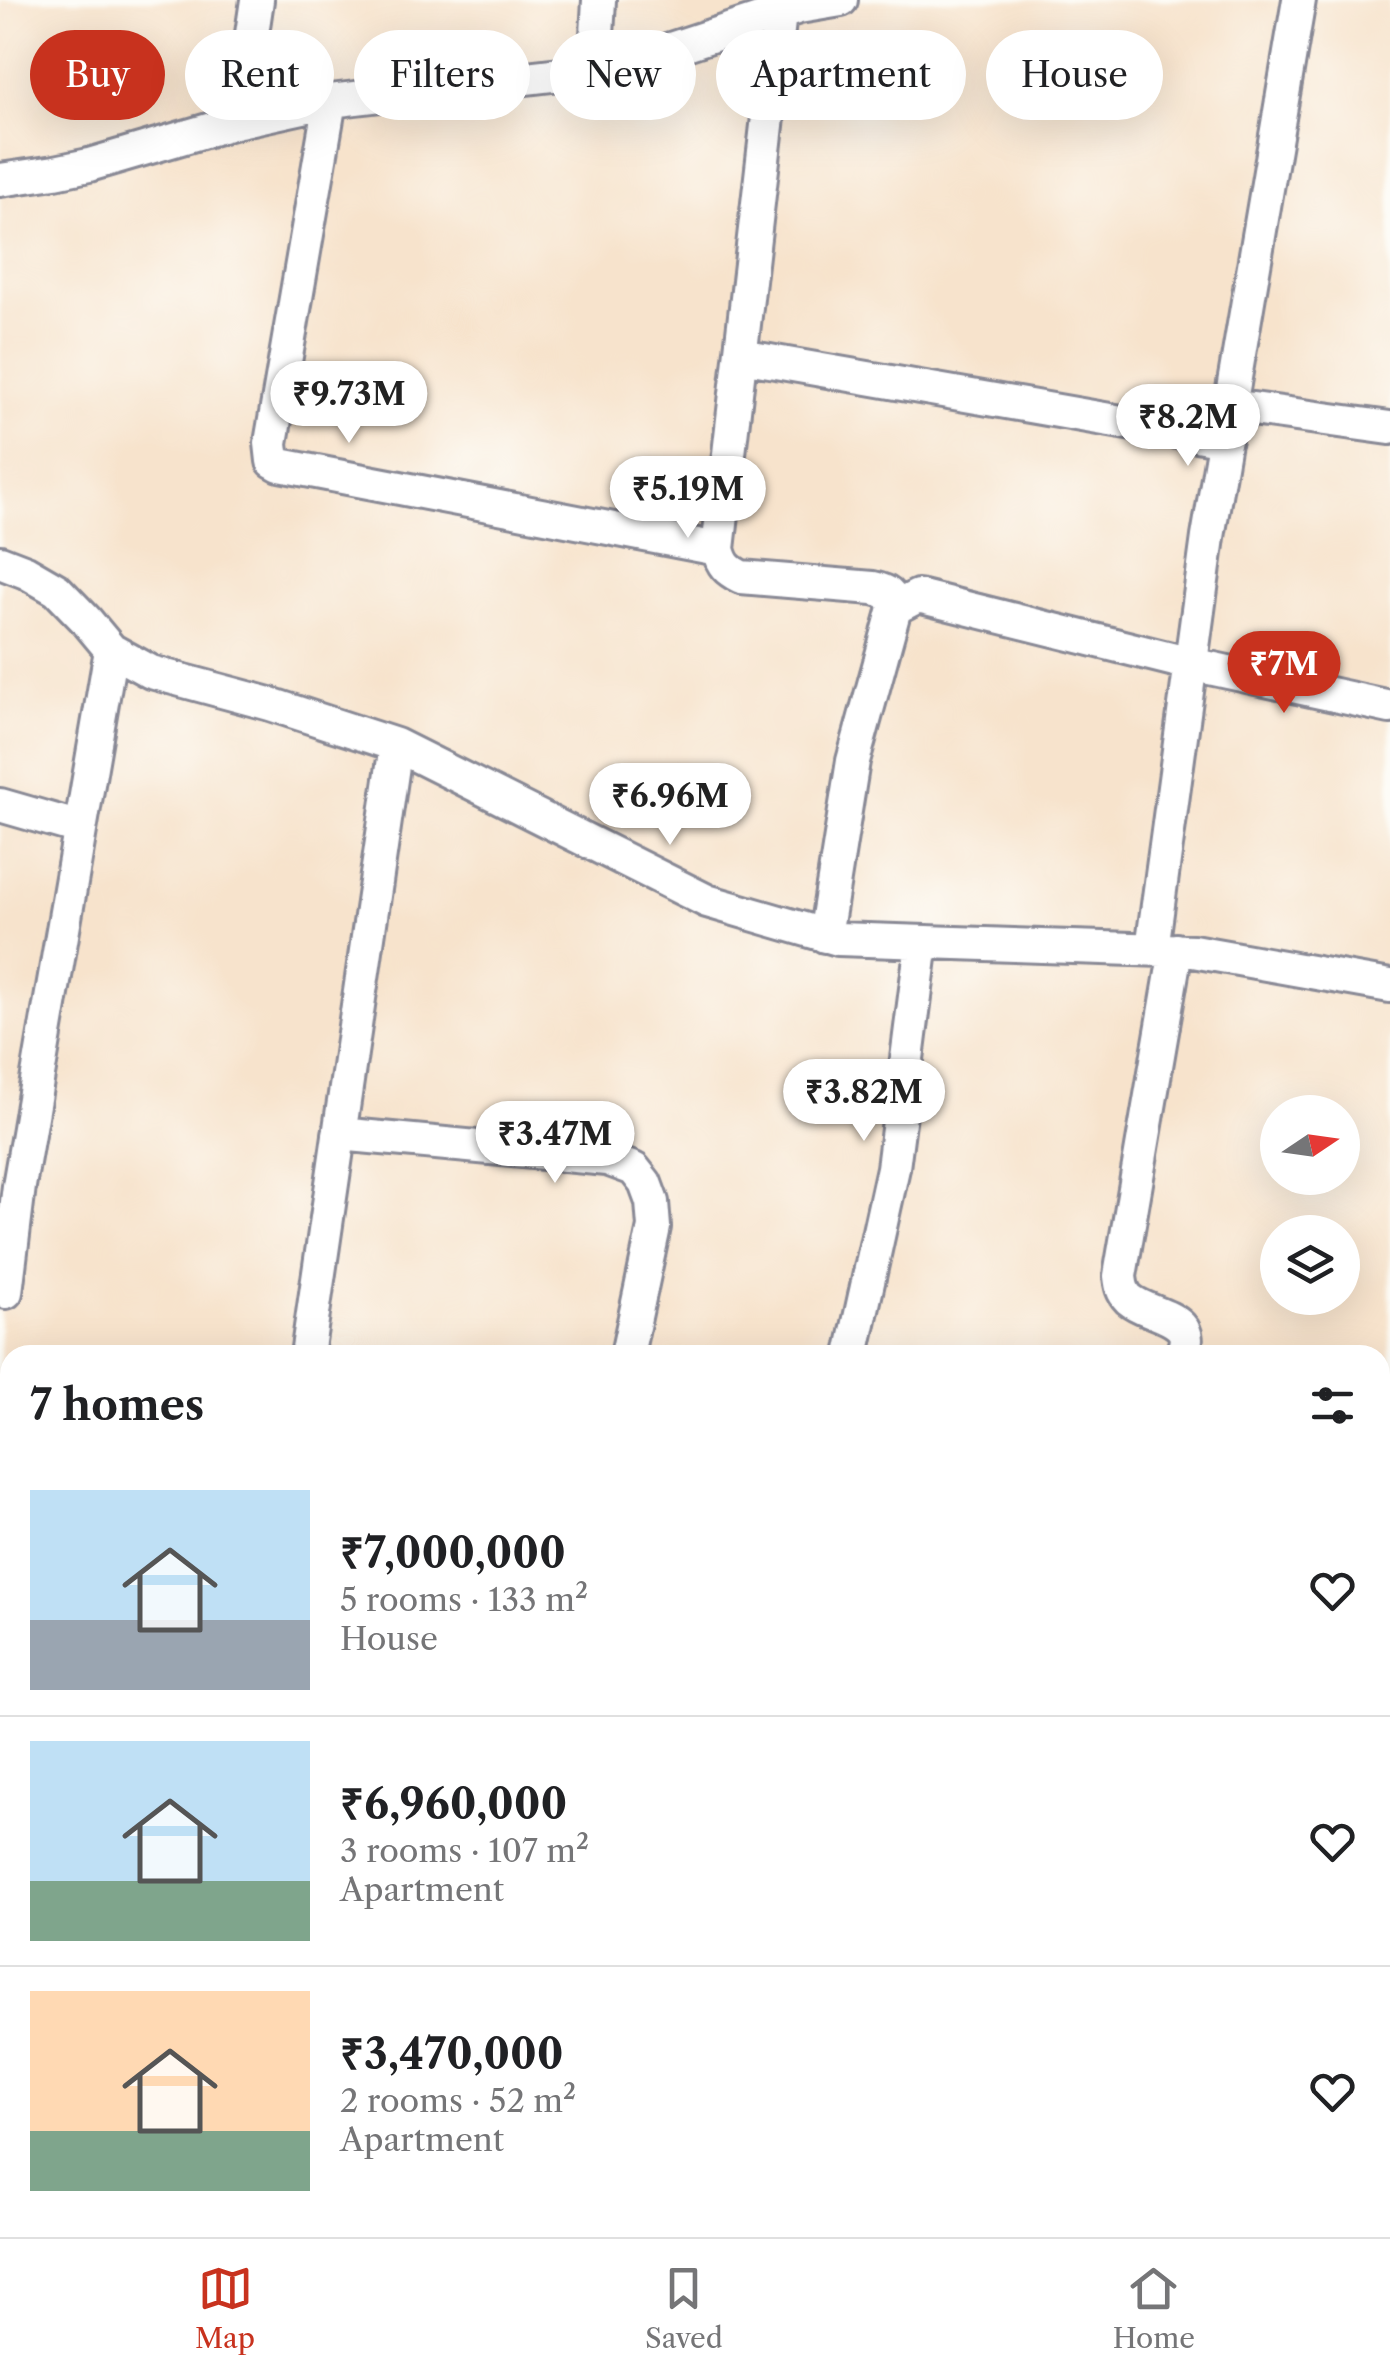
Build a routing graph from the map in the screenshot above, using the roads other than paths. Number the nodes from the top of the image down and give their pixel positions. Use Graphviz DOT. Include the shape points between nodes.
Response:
graph roads {
  1 [pos="257,0"];
  2 [pos="599,0"];
  3 [pos="841,0"];
  4 [pos="1300,0"];
  5 [pos="793,7"];
  6 [pos="597,30"];
  7 [pos="696,40"];
  8 [pos="550,75"];
  9 [pos="334,102"];
  10 [pos="244,120"];
  11 [pos="327,120"];
  12 [pos="239,121"];
  13 [pos="0,180"];
  14 [pos="740,356"];
  15 [pos="1231,406"];
  16 [pos="1390,428"];
  17 [pos="1225,440"];
  18 [pos="718,549"];
  19 [pos="0,562"];
  20 [pos="895,608"];
  21 [pos="111,650"];
  22 [pos="1190,664"];
  23 [pos="1390,708"];
  24 [pos="396,745"];
  25 [pos="0,805"];
  26 [pos="80,828"];
  27 [pos="824,936"];
  28 [pos="922,942"];
  29 [pos="1164,949"];
  30 [pos="1390,986"];
  31 [pos="339,1134"];
  32 [pos="6,1292"];
  33 [pos="308,1345"];
  34 [pos="629,1345"];
  35 [pos="854,1345"];
  36 [pos="1185,1345"];
  1 -- 12 [label="street"];
  2 -- 6 [label="street"];
  3 -- 5 [label="street"];
  4 -- 15 [label="street"];
  5 -- 7 [label="street"];
  5 -- 14 [label="street"];
  8 -- 9 [label="street"];
  10 -- 12 [label="street"];
  11 -- 18 [label="street" via="270,443 274,461"];
  12 -- 13 [label="street" via="89,165"];
  14 -- 17 [label="street"];
  14 -- 18 [label="street"];
  15 -- 16 [label="street"];
  15 -- 17 [label="street"];
  17 -- 22 [label="street"];
  18 -- 20 [label="street" via="728,571 741,577 886,590"];
  19 -- 21 [label="street" via="57,590"];
  20 -- 22 [label="street" via="918,596"];
  20 -- 27 [label="street" via="852,761"];
  21 -- 24 [label="street" via="152,672"];
  21 -- 26 [label="street"];
  22 -- 23 [label="street"];
  22 -- 29 [label="street"];
  24 -- 27 [label="street" via="708,902"];
  24 -- 31 [label="street"];
  25 -- 26 [label="street"];
  26 -- 32 [label="street"];
  27 -- 28 [label="street"];
  28 -- 29 [label="street"];
  28 -- 35 [label="street" via="892,1168"];
  29 -- 30 [label="street"];
  29 -- 36 [label="street" via="1120,1276 1132,1302 1183,1328"];
  31 -- 33 [label="street"];
  31 -- 34 [label="street" via="607,1159 634,1169 646,1183 654,1227"];
}
